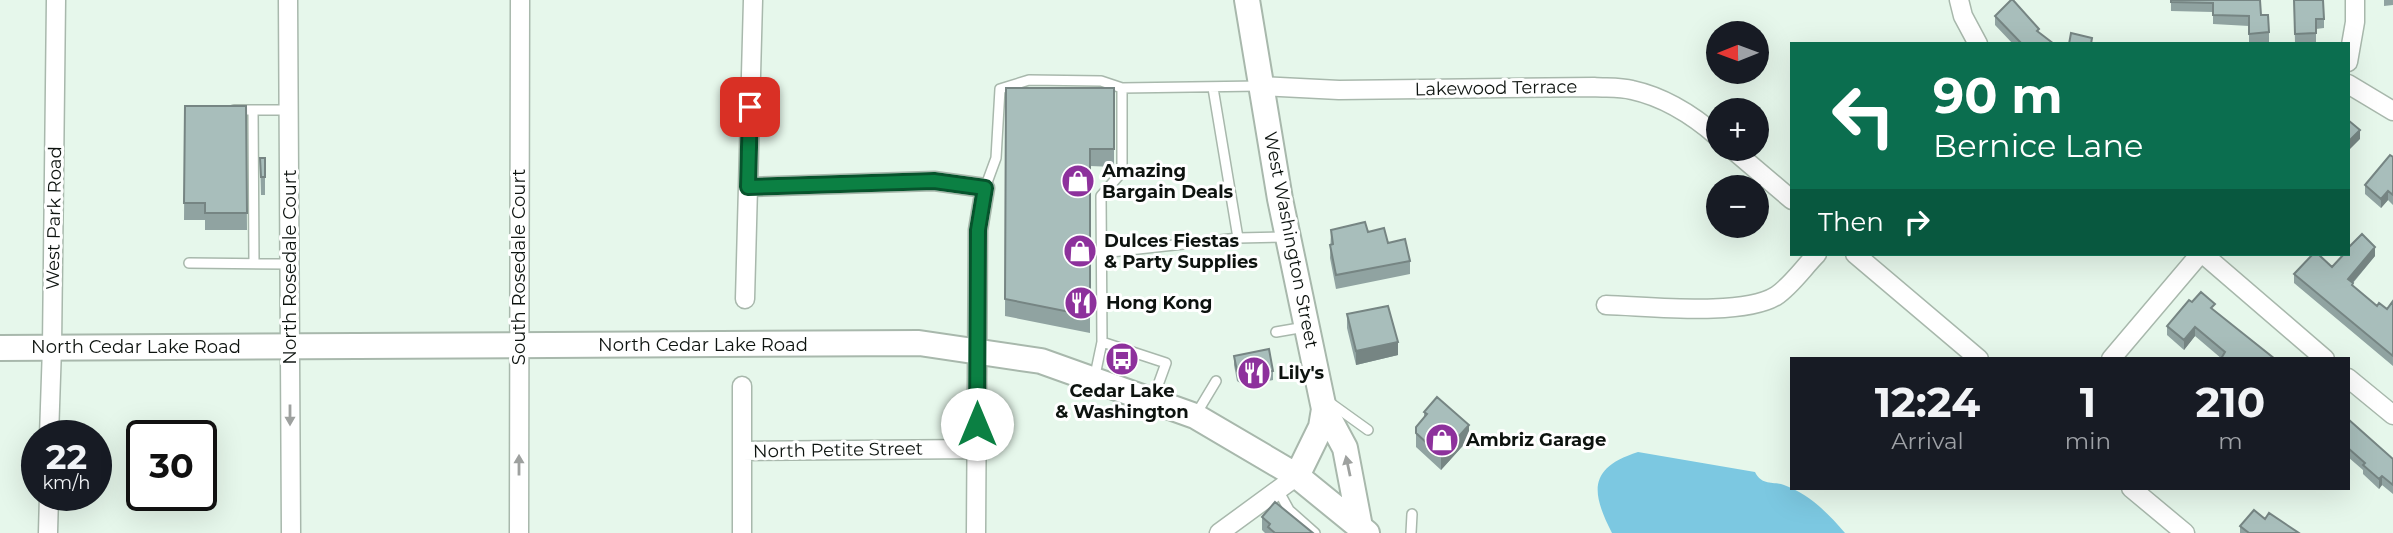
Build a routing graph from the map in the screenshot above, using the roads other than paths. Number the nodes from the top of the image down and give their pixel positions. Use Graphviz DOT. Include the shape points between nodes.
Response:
graph roads {
  1 [pos="56,0"];
  2 [pos="288,0"];
  3 [pos="520,0"];
  4 [pos="753,0"];
  5 [pos="1247,0"];
  6 [pos="1959,0"];
  7 [pos="2355,0"];
  8 [pos="1977,42"];
  9 [pos="2350,51"];
  10 [pos="2350,85"];
  11 [pos="1261,86"];
  12 [pos="1122,88"];
  13 [pos="1213,88"];
  14 [pos="228,110"];
  15 [pos="253,110"];
  16 [pos="289,110"];
  17 [pos="2393,111"];
  18 [pos="1706,126"];
  19 [pos="1746,161"];
  20 [pos="748,187"];
  21 [pos="985,188"];
  22 [pos="1790,198"];
  23 [pos="1289,237"];
  24 [pos="1238,238"];
  25 [pos="1102,253"];
  26 [pos="1815,256"];
  27 [pos="1857,256"];
  28 [pos="2199,256"];
  29 [pos="2203,256"];
  30 [pos="189,262"];
  31 [pos="254,264"];
  32 [pos="289,264"];
  33 [pos="745,299"];
  34 [pos="1606,305"];
  35 [pos="1307,327"];
  36 [pos="1276,332"];
  37 [pos="1102,342"];
  38 [pos="290,346"];
  39 [pos="519,346"];
  40 [pos="52,347"];
  41 [pos="0,348"];
  42 [pos="977,352"];
  43 [pos="1977,357"];
  44 [pos="2113,357"];
  45 [pos="2323,357"];
  46 [pos="1094,380"];
  47 [pos="2350,380"];
  48 [pos="1216,382"];
  49 [pos="742,386"];
  50 [pos="1153,401"];
  51 [pos="1323,403"];
  52 [pos="2393,415"];
  53 [pos="1195,416"];
  54 [pos="50,420"];
  55 [pos="1368,430"];
  56 [pos="977,449"];
  57 [pos="742,451"];
  58 [pos="1288,483"];
  59 [pos="2134,490"];
  60 [pos="48,511"];
  61 [pos="1412,514"];
  62 [pos="1364,530"];
  63 [pos="1223,532"];
  64 [pos="48,533"];
  65 [pos="291,533"];
  66 [pos="519,533"];
  67 [pos="742,533"];
  68 [pos="976,533"];
  69 [pos="1315,533"];
  70 [pos="1411,533"];
  71 [pos="2185,533"];
  1 -- 40 [label="street, West Park Road"];
  2 -- 16 [label="street, North Rosedale Court"];
  3 -- 39 [label="street, South Rosedale Court"];
  4 -- 20 [label="street"];
  5 -- 11 [label="main road, West Washington Street"];
  6 -- 8 [label="street"];
  7 -- 9 [label="street"];
  10 -- 17 [label="street"];
  11 -- 13 [label="lane"];
  11 -- 18 [label="street, Lakewood Terrace" via="1632,90 1667,101"];
  11 -- 23 [label="main road, West Washington Street"];
  12 -- 13 [label="lane"];
  12 -- 21 [label="lane" via="1101,81 1028,80 1000,89 996,158"];
  12 -- 25 [label="lane" via="1122,172 1101,196"];
  13 -- 24 [label="lane"];
  14 -- 15 [label="lane"];
  15 -- 16 [label="lane"];
  15 -- 31 [label="lane"];
  16 -- 32 [label="street, North Rosedale Court"];
  19 -- 22 [label="street"];
  20 -- 21 [label="street" via="934,181"];
  20 -- 33 [label="street"];
  21 -- 42 [label="street" via="978,230"];
  23 -- 24 [label="lane"];
  23 -- 35 [label="main road, West Washington Street"];
  24 -- 25 [label="lane"];
  25 -- 37 [label="lane"];
  26 -- 34 [label="street" via="1777,295 1754,306"];
  27 -- 43 [label="street"];
  28 -- 44 [label="street"];
  29 -- 45 [label="street"];
  30 -- 31 [label="lane"];
  31 -- 32 [label="lane"];
  32 -- 38 [label="street, North Rosedale Court"];
  35 -- 36 [label="lane"];
  35 -- 51 [label="main road, West Washington Street"];
  37 -- 46 [label="lane"];
  37 -- 50 [label="lane" via="1166,363"];
  38 -- 39 [label="main road, North Cedar Lake Road"];
  38 -- 40 [label="main road, North Cedar Lake Road"];
  38 -- 65 [label="street, North Rosedale Court, one-way"];
  39 -- 42 [label="main road, North Cedar Lake Road" via="919,343"];
  66 -- 39 [label="street, South Rosedale Court, one-way"];
  40 -- 41 [label="main road, North Cedar Lake Road"];
  40 -- 54 [label="street, West Park Road"];
  42 -- 46 [label="main road, North Cedar Lake Road" via="1041,361"];
  42 -- 56 [label="street"];
  46 -- 50 [label="main road, North Cedar Lake Road"];
  47 -- 52 [label="street"];
  48 -- 53 [label="lane"];
  49 -- 57 [label="street"];
  50 -- 53 [label="main road, North Cedar Lake Road"];
  51 -- 55 [label="lane"];
  51 -- 58 [label="main road, West Washington Street" via="1321,427"];
  62 -- 51 [label="main road, North Cedar Lake Road, one-way" via="1345,448"];
  53 -- 58 [label="main road, North Cedar Lake Road"];
  56 -- 57 [label="street, North Petite Street"];
  56 -- 68 [label="street"];
  57 -- 67 [label="street"];
  58 -- 62 [label="main road, North Cedar Lake Road"];
  58 -- 63 [label="street"];
  58 -- 69 [label="lane" via="1289,510"];
  59 -- 71 [label="street"];
  60 -- 64 [label="street"];
  61 -- 70 [label="lane"];
}
